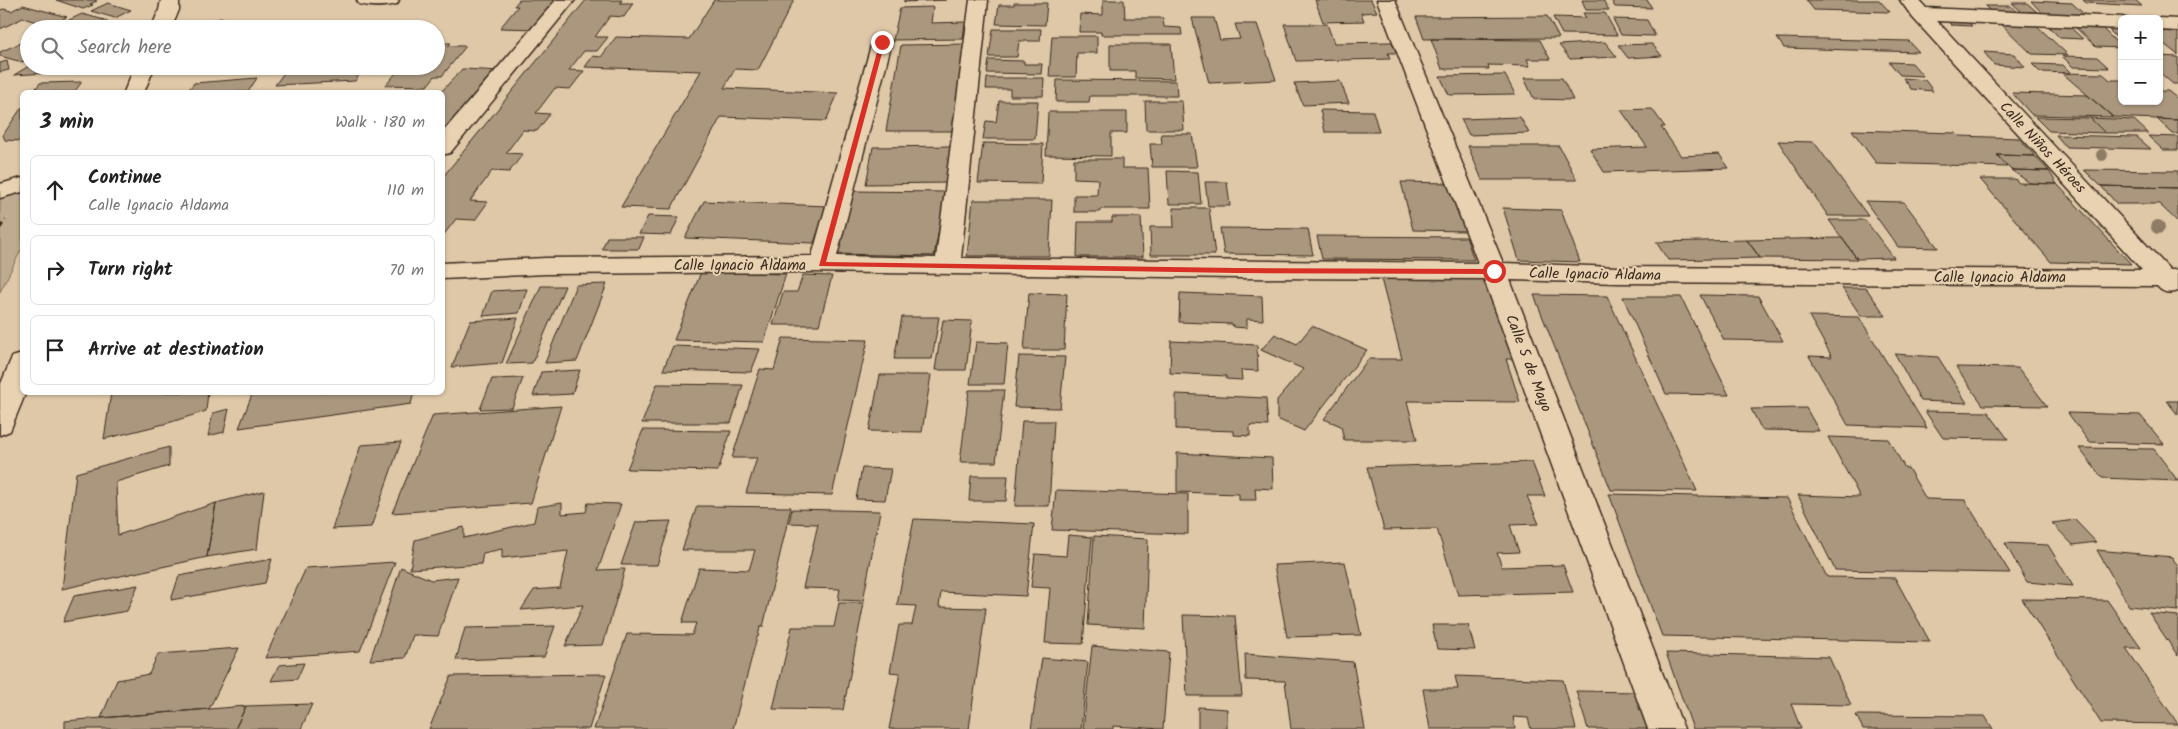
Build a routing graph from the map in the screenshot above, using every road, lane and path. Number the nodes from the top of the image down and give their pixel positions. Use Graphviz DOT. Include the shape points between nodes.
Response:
graph roads {
  1 [pos="170,0"];
  2 [pos="366,0"];
  3 [pos="390,0"];
  4 [pos="566,0"];
  5 [pos="979,0"];
  6 [pos="1386,0"];
  7 [pos="1914,7"];
  8 [pos="165,20"];
  9 [pos="2118,23"];
  10 [pos="2163,24"];
  11 [pos="2178,25"];
  12 [pos="882,42"];
  13 [pos="141,75"];
  14 [pos="135,90"];
  15 [pos="445,144"];
  16 [pos="20,186"];
  17 [pos="0,191"];
  18 [pos="822,264"];
  19 [pos="947,267"];
  20 [pos="445,271"];
  21 [pos="1494,271"];
  22 [pos="2173,283"];
  23 [pos="20,369"];
  24 [pos="0,424"];
  25 [pos="1666,729"];
  1 -- 8 [label="street"];
  2 -- 3 [label="street"];
  4 -- 15 [label="street"];
  5 -- 19 [label="street"];
  6 -- 21 [label="street, Calle 5 de Mayo"];
  7 -- 9 [label="street"];
  7 -- 22 [label="street, Calle Niños Héroes"];
  10 -- 11 [label="street"];
  12 -- 18 [label="street"];
  13 -- 14 [label="street"];
  16 -- 17 [label="street"];
  18 -- 19 [label="street, Calle Ignacio Aldama"];
  18 -- 20 [label="street, Calle Ignacio Aldama" via="546,266"];
  19 -- 21 [label="street, Calle Ignacio Aldama"];
  21 -- 22 [label="street, Calle Ignacio Aldama"];
  21 -- 25 [label="street, Calle 5 de Mayo"];
  23 -- 24 [label="street"];
}
